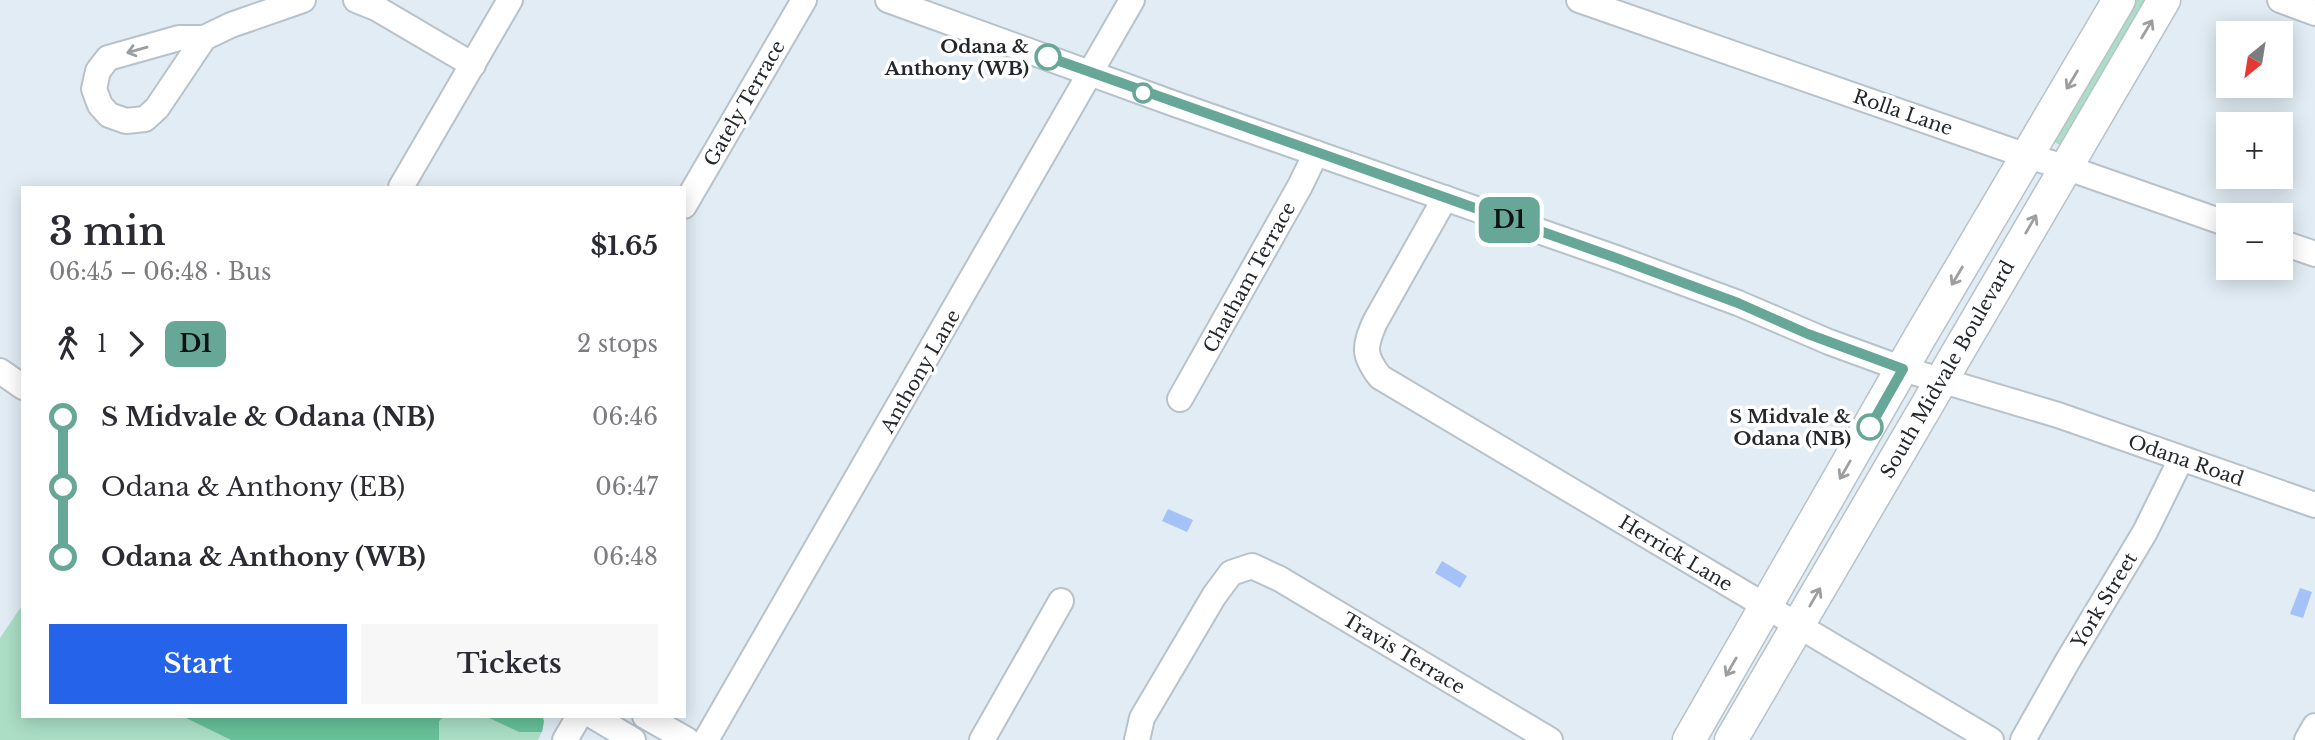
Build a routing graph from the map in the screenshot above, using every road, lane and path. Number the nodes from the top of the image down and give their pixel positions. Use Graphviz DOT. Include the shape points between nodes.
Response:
graph roads {
  1 [pos="303,0"];
  2 [pos="356,0"];
  3 [pos="510,0"];
  4 [pos="804,0"];
  5 [pos="888,0"];
  6 [pos="1132,0"];
  7 [pos="1579,0"];
  8 [pos="2119,0"];
  9 [pos="2164,0"];
  10 [pos="2280,0"];
  11 [pos="2315,13"];
  12 [pos="204,38"];
  13 [pos="472,65"];
  14 [pos="1090,73"];
  15 [pos="1315,153"];
  16 [pos="2027,156"];
  17 [pos="2065,167"];
  18 [pos="402,186"];
  19 [pos="1445,198"];
  20 [pos="686,203"];
  21 [pos="2216,220"];
  22 [pos="2293,246"];
  23 [pos="2315,254"];
  24 [pos="1907,362"];
  25 [pos="6,372"];
  26 [pos="1943,374"];
  27 [pos="21,385"];
  28 [pos="1180,399"];
  29 [pos="2181,459"];
  30 [pos="2315,505"];
  31 [pos="1062,601"];
  32 [pos="1765,607"];
  33 [pos="1798,626"];
  34 [pos="578,718"];
  35 [pos="596,718"];
  36 [pos="648,718"];
  37 [pos="2315,726"];
  38 [pos="565,740"];
  39 [pos="633,740"];
  40 [pos="687,740"];
  41 [pos="706,740"];
  42 [pos="982,740"];
  43 [pos="1137,740"];
  44 [pos="1550,740"];
  45 [pos="1689,740"];
  46 [pos="1731,740"];
  47 [pos="1991,740"];
  48 [pos="2023,740"];
  49 [pos="2307,740"];
  1 -- 12 [label="street"];
  2 -- 13 [label="street"];
  3 -- 13 [label="street"];
  4 -- 20 [label="street, Gately Terrace"];
  5 -- 14 [label="street, Odana Road"];
  6 -- 14 [label="street, Anthony Lane"];
  7 -- 16 [label="street, Rolla Lane"];
  8 -- 16 [label="main road, South Midvale Boulevard, one-way"];
  17 -- 9 [label="main road, South Midvale Boulevard, one-way"];
  10 -- 11 [label="street"];
  13 -- 18 [label="street"];
  14 -- 15 [label="street, Odana Road"];
  14 -- 41 [label="street, Anthony Lane"];
  15 -- 19 [label="street, Odana Road"];
  15 -- 28 [label="street, Chatham Terrace"];
  16 -- 17 [label="street, Rolla Lane"];
  16 -- 24 [label="main road, South Midvale Boulevard, one-way"];
  17 -- 21 [label="street, Rolla Lane"];
  26 -- 17 [label="main road, South Midvale Boulevard, one-way"];
  19 -- 24 [label="street, Odana Road" via="1738,303 1797,315"];
  19 -- 32 [label="street, Herrick Lane" via="1367,341 1367,359 1380,377"];
  22 -- 23 [label="street"];
  24 -- 26 [label="street, Odana Road"];
  24 -- 32 [label="main road, South Midvale Boulevard, one-way"];
  25 -- 27 [label="street"];
  26 -- 29 [label="street, Odana Road"];
  33 -- 26 [label="main road, South Midvale Boulevard, one-way"];
  29 -- 30 [label="street, Odana Road"];
  29 -- 48 [label="street, York Street" via="2146,531"];
  31 -- 42 [label="street"];
  32 -- 33 [label="street, Herrick Lane"];
  32 -- 45 [label="main road, South Midvale Boulevard, one-way"];
  33 -- 46 [label="main road, South Midvale Boulevard"];
  33 -- 47 [label="street, Herrick Lane"];
  34 -- 38 [label="street"];
  35 -- 39 [label="street"];
  36 -- 40 [label="street"];
  37 -- 49 [label="street"];
  43 -- 44 [label="street, Travis Terrace" via="1142,718 1213,596 1231,573 1252,566"];
}
